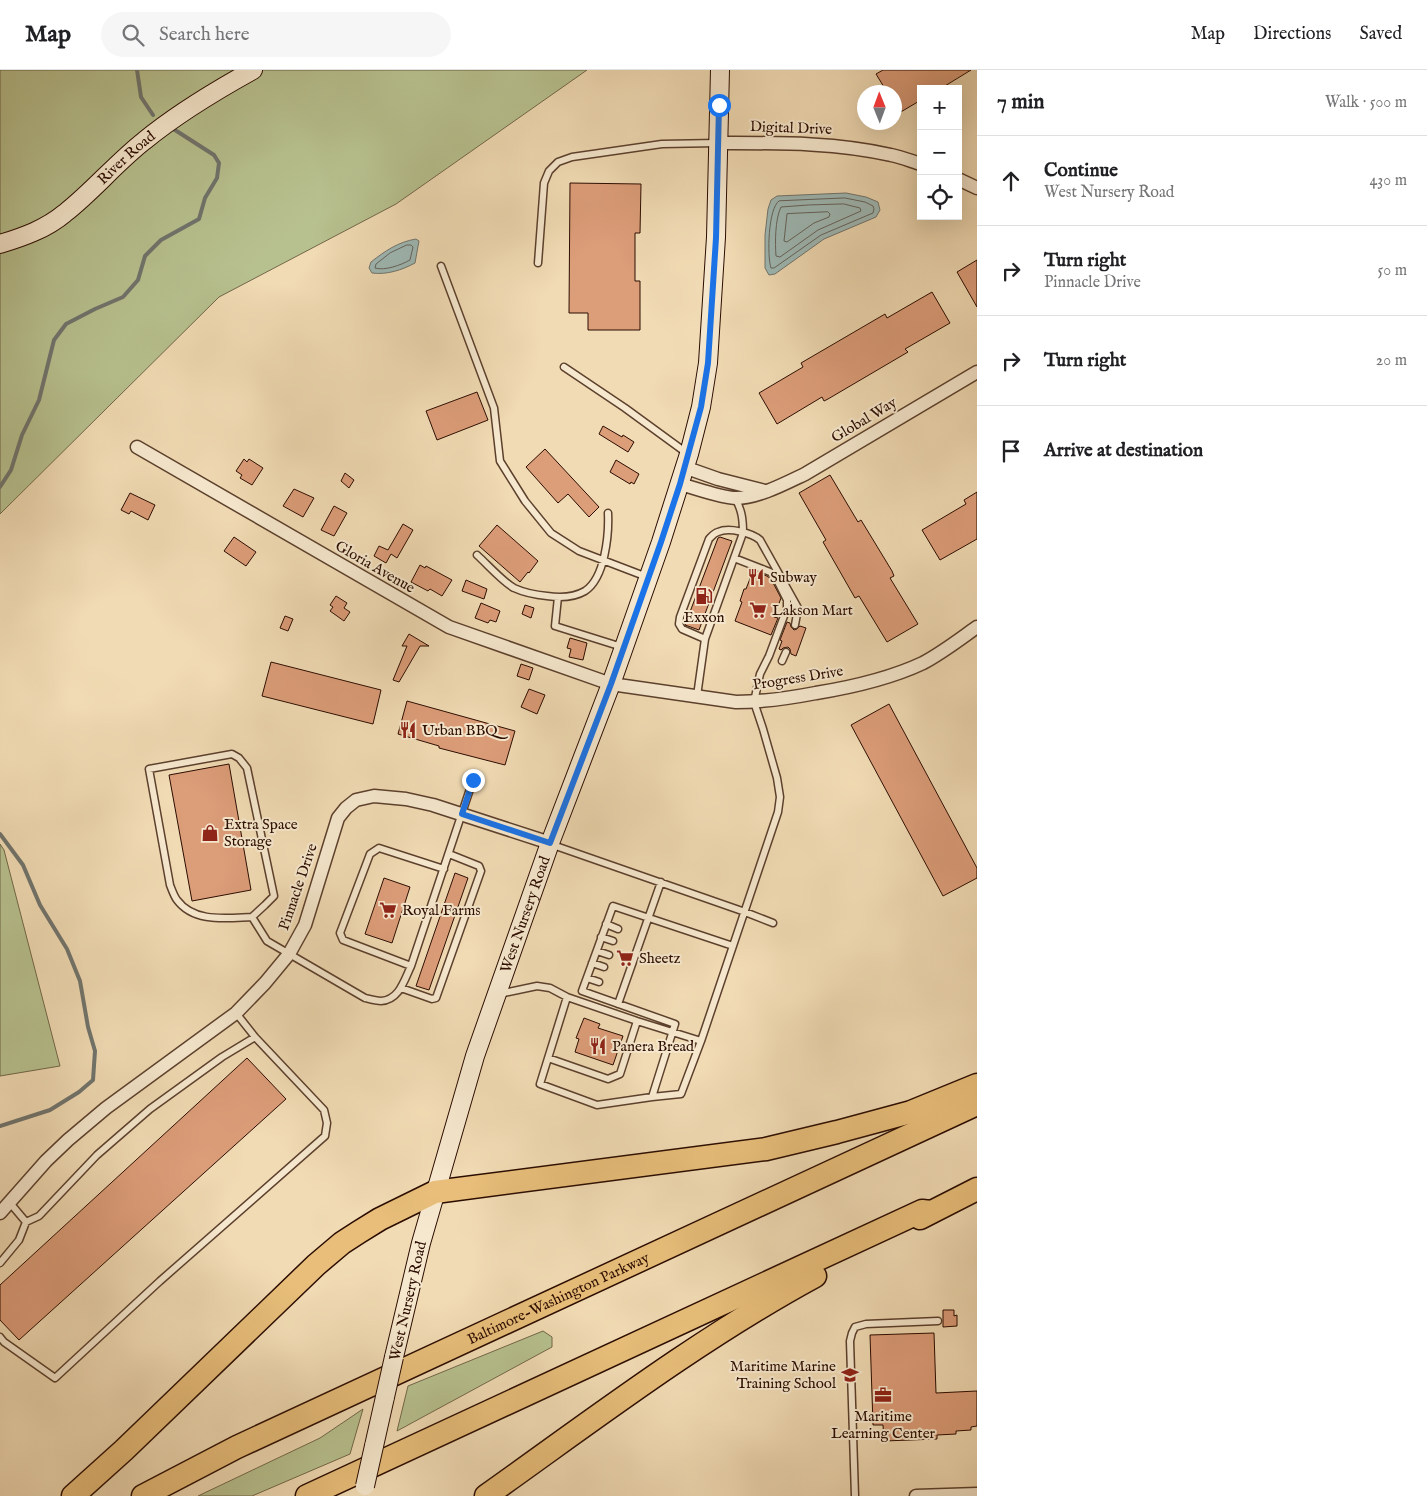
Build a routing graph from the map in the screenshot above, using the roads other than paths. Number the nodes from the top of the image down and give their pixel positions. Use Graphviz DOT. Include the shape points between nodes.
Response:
graph roads {
  1 [pos="253,70"];
  2 [pos="720,70"];
  3 [pos="718,143"];
  4 [pos="917,163"];
  5 [pos="962,182"];
  6 [pos="977,188"];
  7 [pos="0,244"];
  8 [pos="538,263"];
  9 [pos="441,266"];
  10 [pos="564,367"];
  11 [pos="977,372"];
  12 [pos="137,447"];
  13 [pos="684,468"];
  14 [pos="766,491"];
  15 [pos="734,498"];
  16 [pos="608,513"];
  17 [pos="742,533"];
  18 [pos="477,555"];
  19 [pos="734,558"];
  20 [pos="603,560"];
  21 [pos="648,578"];
  22 [pos="558,597"];
  23 [pos="795,625"];
  24 [pos="977,626"];
  25 [pos="705,639"];
  26 [pos="624,647"];
  27 [pos="786,652"];
  28 [pos="782,660"];
  29 [pos="611,684"];
  30 [pos="697,696"];
  31 [pos="754,702"];
  32 [pos="473,780"];
  33 [pos="462,814"];
  34 [pos="550,843"];
  35 [pos="449,854"];
  36 [pos="444,869"];
  37 [pos="661,882"];
  38 [pos="745,912"];
  39 [pos="252,917"];
  40 [pos="648,918"];
  41 [pos="773,923"];
  42 [pos="606,924"];
  43 [pos="618,929"];
  44 [pos="634,934"];
  45 [pos="601,937"];
  46 [pos="642,937"];
  47 [pos="613,941"];
  48 [pos="733,946"];
  49 [pos="630,947"];
  50 [pos="637,949"];
  51 [pos="597,951"];
  52 [pos="290,954"];
  53 [pos="609,955"];
  54 [pos="625,961"];
  55 [pos="592,963"];
  56 [pos="632,964"];
  57 [pos="411,966"];
  58 [pos="604,967"];
  59 [pos="620,973"];
  60 [pos="628,976"];
  61 [pos="587,978"];
  62 [pos="599,982"];
  63 [pos="615,987"];
  64 [pos="401,988"];
  65 [pos="623,990"];
  66 [pos="495,995"];
  67 [pos="567,998"];
  68 [pos="618,1004"];
  69 [pos="236,1013"];
  70 [pos="637,1021"];
  71 [pos="673,1032"];
  72 [pos="255,1037"];
  73 [pos="701,1041"];
  74 [pos="548,1058"];
  75 [pos="977,1086"];
  76 [pos="652,1097"];
  77 [pos="977,1104"];
  78 [pos="977,1189"];
  79 [pos="435,1192"];
  80 [pos="10,1203"];
  81 [pos="931,1212"];
  82 [pos="0,1213"];
  83 [pos="26,1222"];
  84 [pos="0,1263"];
  85 [pos="938,1322"];
  86 [pos="0,1336"];
  87 [pos="364,1491"];
  88 [pos="977,1494"];
  89 [pos="73,1496"];
  90 [pos="142,1496"];
  91 [pos="307,1496"];
  92 [pos="486,1496"];
  93 [pos="855,1496"];
  94 [pos="916,1496"];
  1 -- 7 [label="main road, River Road" via="176,116 131,152 65,214 44,228"];
  2 -- 3 [label="main road, West Nursery Road"];
  3 -- 4 [label="street, Digital Drive" via="841,146"];
  3 -- 8 [label="lane" via="662,144 572,156 558,162 548,171 544,182"];
  3 -- 13 [label="main road, West Nursery Road" via="708,363 701,407"];
  5 -- 6 [label="street"];
  9 -- 20 [label="lane" via="494,408 500,461 525,501 551,533"];
  10 -- 13 [label="lane" via="625,408"];
  11 -- 14 [label="street, Global Way" via="805,474"];
  12 -- 29 [label="street, Gloria Avenue" via="449,627"];
  13 -- 14 [label="street"];
  13 -- 15 [label="street, Global Way"];
  13 -- 21 [label="main road, West Nursery Road"];
  14 -- 15 [label="street, Global Way"];
  15 -- 17 [label="lane" via="740,506"];
  16 -- 20 [label="lane" via="609,534"];
  17 -- 19 [label="lane"];
  17 -- 23 [label="lane" via="760,540 798,608"];
  17 -- 25 [label="lane" via="719,531 709,539 680,617 682,629"];
  18 -- 22 [label="lane" via="513,587 531,594"];
  19 -- 25 [label="lane"];
  19 -- 31 [label="lane" via="770,572 787,600 787,608 760,674"];
  20 -- 21 [label="lane"];
  20 -- 22 [label="lane" via="596,579 585,591"];
  21 -- 26 [label="main road, West Nursery Road"];
  22 -- 26 [label="lane" via="555,626"];
  24 -- 31 [label="street, Progress Drive" via="924,662 888,677 847,688"];
  25 -- 30 [label="lane"];
  26 -- 29 [label="main road, West Nursery Road"];
  27 -- 28 [label="lane"];
  29 -- 30 [label="street, Progress Drive"];
  29 -- 34 [label="main road, West Nursery Road"];
  30 -- 31 [label="street, Progress Drive"];
  31 -- 38 [label="lane" via="780,797"];
  32 -- 33 [label="lane"];
  33 -- 34 [label="street, Pinnacle Drive"];
  33 -- 35 [label="lane"];
  33 -- 52 [label="street, Pinnacle Drive" via="406,799 374,796 356,800 346,808 338,818 305,925"];
  34 -- 37 [label="lane"];
  34 -- 66 [label="main road, West Nursery Road"];
  35 -- 36 [label="lane"];
  35 -- 64 [label="lane" via="479,866 481,871 436,998"];
  36 -- 57 [label="lane"];
  36 -- 57 [label="lane" via="379,848 370,854 340,933 343,940"];
  37 -- 38 [label="lane"];
  37 -- 40 [label="lane"];
  38 -- 41 [label="lane"];
  38 -- 48 [label="lane"];
  39 -- 39 [label="lane" via="203,916 188,911 176,899 170,885 149,769 232,754 247,768 274,896"];
  39 -- 52 [label="lane" via="267,941"];
  40 -- 42 [label="lane" via="613,906"];
  40 -- 46 [label="lane"];
  40 -- 48 [label="lane"];
  42 -- 43 [label="lane"];
  42 -- 45 [label="lane"];
  44 -- 46 [label="lane"];
  45 -- 47 [label="lane"];
  45 -- 51 [label="lane"];
  46 -- 50 [label="lane"];
  48 -- 73 [label="lane"];
  49 -- 50 [label="lane"];
  50 -- 56 [label="lane"];
  51 -- 53 [label="lane"];
  51 -- 55 [label="lane"];
  52 -- 64 [label="lane" via="364,998 380,1001 395,997"];
  52 -- 69 [label="street, Pinnacle Drive"];
  54 -- 56 [label="lane"];
  55 -- 58 [label="lane"];
  55 -- 61 [label="lane"];
  56 -- 60 [label="lane"];
  57 -- 64 [label="lane"];
  59 -- 60 [label="lane"];
  60 -- 65 [label="lane"];
  61 -- 62 [label="lane"];
  61 -- 68 [label="lane" via="582,992"];
  63 -- 65 [label="lane"];
  65 -- 68 [label="lane"];
  66 -- 67 [label="lane" via="537,986 550,988"];
  66 -- 79 [label="main road, West Nursery Road"];
  67 -- 70 [label="lane"];
  67 -- 74 [label="lane"];
  68 -- 71 [label="lane" via="675,1024"];
  69 -- 72 [label="lane"];
  69 -- 80 [label="street, Pinnacle Drive" via="91,1120 46,1161"];
  70 -- 71 [label="lane"];
  70 -- 74 [label="lane" via="620,1074 608,1079"];
  71 -- 73 [label="lane"];
  71 -- 76 [label="lane"];
  72 -- 83 [label="lane" via="150,1109 97,1155 39,1216"];
  72 -- 86 [label="lane" via="324,1110 325,1136 55,1378"];
  73 -- 76 [label="lane" via="681,1094"];
  74 -- 76 [label="lane" via="540,1084 597,1105"];
  75 -- 79 [label="highway" via="911,1112 766,1149"];
  77 -- 90 [label="highway, Baltimore-Washington Parkway" via="237,1447"];
  78 -- 81 [label="highway"];
  79 -- 87 [label="main road, West Nursery Road, bridge"];
  79 -- 89 [label="highway" via="373,1223 322,1260"];
  80 -- 82 [label="street, Pinnacle Drive"];
  80 -- 83 [label="lane"];
  81 -- 91 [label="highway" via="922,1211"];
  81 -- 92 [label="highway" via="791,1289 691,1350"];
  83 -- 84 [label="lane" via="19,1240"];
  85 -- 93 [label="lane" via="866,1324 855,1327 852,1333"];
  88 -- 94 [label="street"];
}
